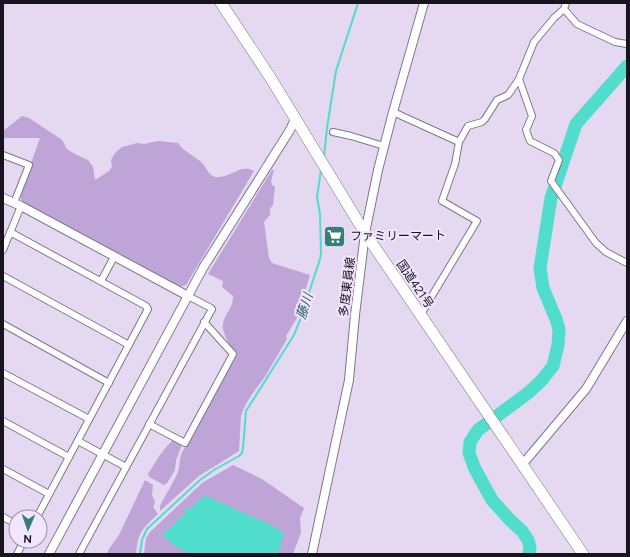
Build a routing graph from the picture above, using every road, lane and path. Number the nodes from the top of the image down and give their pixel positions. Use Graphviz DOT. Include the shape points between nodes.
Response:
graph roads {
  1 [pos="221,3"];
  2 [pos="424,3"];
  3 [pos="565,6"];
  4 [pos="627,44"];
  5 [pos="519,79"];
  6 [pos="393,112"];
  7 [pos="295,119"];
  8 [pos="334,132"];
  9 [pos="459,142"];
  10 [pos="384,146"];
  11 [pos="3,155"];
  12 [pos="3,198"];
  13 [pos="18,204"];
  14 [pos="10,232"];
  15 [pos="365,233"];
  16 [pos="3,250"];
  17 [pos="114,256"];
  18 [pos="627,263"];
  19 [pos="3,276"];
  20 [pos="101,281"];
  21 [pos="188,296"];
  22 [pos="421,314"];
  23 [pos="627,321"];
  24 [pos="204,322"];
  25 [pos="3,324"];
  26 [pos="129,345"];
  27 [pos="3,372"];
  28 [pos="109,383"];
  29 [pos="89,420"];
  30 [pos="3,421"];
  31 [pos="149,424"];
  32 [pos="78,441"];
  33 [pos="102,454"];
  34 [pos="70,457"];
  35 [pos="522,465"];
  36 [pos="126,467"];
  37 [pos="3,469"];
  38 [pos="49,494"];
  39 [pos="41,509"];
  40 [pos="49,554"];
  41 [pos="79,554"];
  42 [pos="312,554"];
  43 [pos="583,554"];
  1 -- 7 [label="highway, 国道421号"];
  2 -- 6 [label="street, 多度東員線"];
  3 -- 4 [label="street" via="577,24 615,42"];
  3 -- 5 [label="street" via="534,42"];
  5 -- 9 [label="street" via="508,95 497,100 482,122 468,126"];
  5 -- 18 [label="street" via="532,116 526,130 530,140 554,153 559,160 551,181 596,243 606,252"];
  6 -- 9 [label="street"];
  6 -- 10 [label="street, 多度東員線"];
  7 -- 15 [label="highway, 国道421号"];
  7 -- 21 [label="street"];
  8 -- 10 [label="street"];
  9 -- 22 [label="street" via="442,201 477,221"];
  10 -- 15 [label="street, 多度東員線"];
  11 -- 13 [label="street" via="29,165"];
  12 -- 13 [label="street"];
  13 -- 14 [label="street"];
  13 -- 17 [label="street"];
  14 -- 16 [label="street"];
  14 -- 20 [label="street"];
  15 -- 22 [label="highway, 国道421号"];
  15 -- 42 [label="street, 多度東員線" via="349,380"];
  17 -- 20 [label="street"];
  17 -- 21 [label="street"];
  19 -- 26 [label="street"];
  20 -- 26 [label="street" via="147,307 147,312"];
  21 -- 24 [label="street" via="212,308"];
  21 -- 33 [label="street"];
  22 -- 35 [label="highway, 国道421号"];
  23 -- 35 [label="street" via="586,389"];
  24 -- 31 [label="street"];
  24 -- 31 [label="street" via="233,353 189,437 185,443"];
  25 -- 28 [label="street"];
  26 -- 28 [label="street"];
  27 -- 29 [label="street"];
  28 -- 29 [label="street"];
  29 -- 32 [label="street"];
  30 -- 34 [label="street"];
  31 -- 36 [label="street"];
  32 -- 33 [label="street"];
  32 -- 34 [label="street"];
  33 -- 36 [label="street"];
  33 -- 40 [label="street"];
  34 -- 38 [label="street"];
  35 -- 43 [label="highway, 国道421号"];
  36 -- 41 [label="street"];
  37 -- 38 [label="street"];
  38 -- 39 [label="street"];
}
